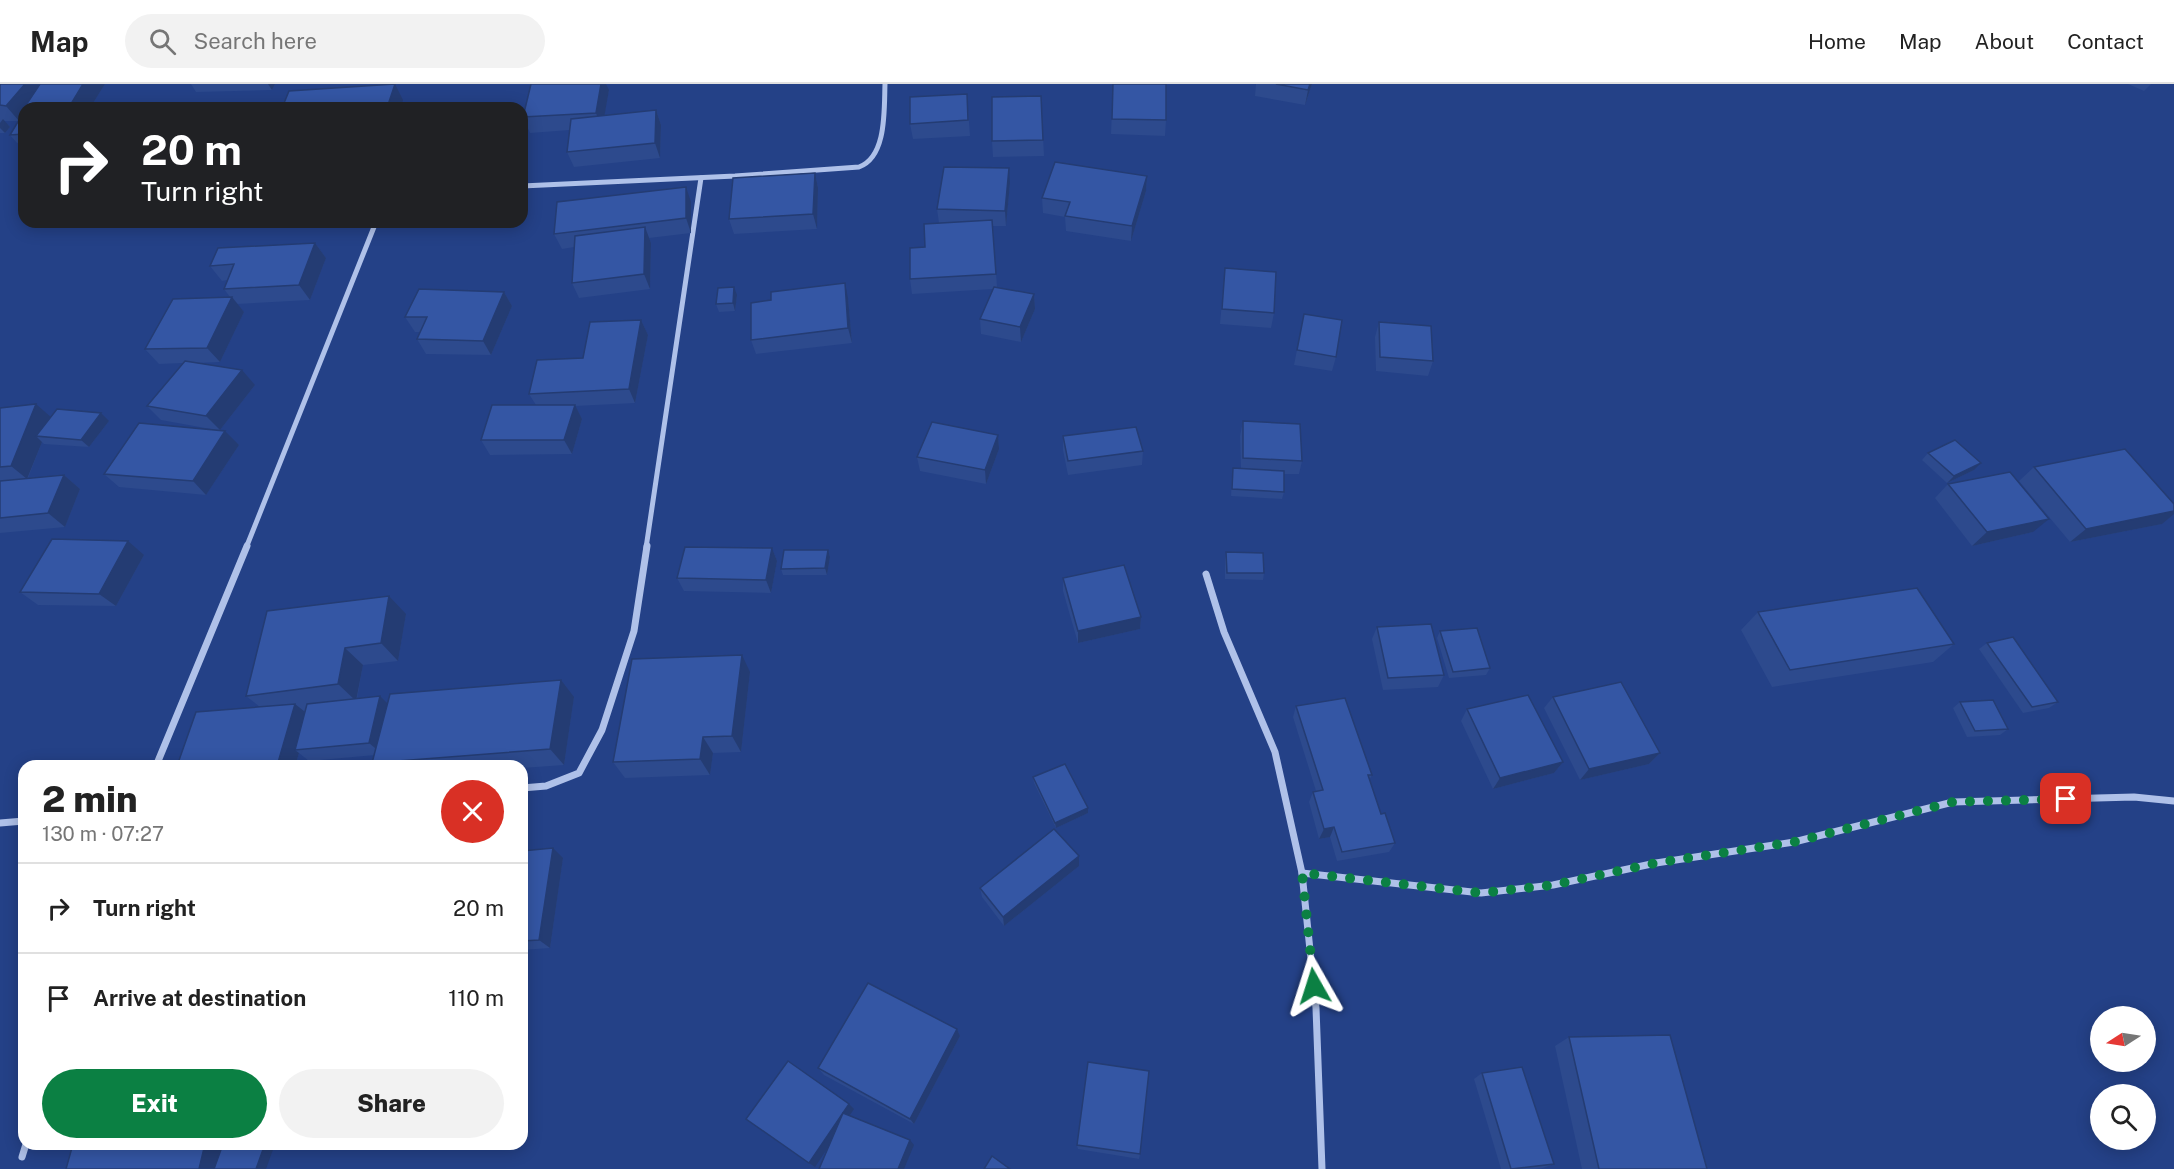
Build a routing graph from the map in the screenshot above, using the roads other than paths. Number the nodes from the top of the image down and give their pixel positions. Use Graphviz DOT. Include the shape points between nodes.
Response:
graph roads {
  1 [pos="885,84"];
  2 [pos="701,178"];
  3 [pos="528,186"];
  4 [pos="374,228"];
  5 [pos="1206,574"];
  6 [pos="158,760"];
  7 [pos="528,788"];
  8 [pos="2174,801"];
  9 [pos="18,822"];
  10 [pos="0,823"];
  11 [pos="1302,873"];
  12 [pos="24,1150"];
  13 [pos="21,1157"];
  14 [pos="1322,1169"];
  1 -- 2 [label="street" via="883,111 870,162 857,167"];
  2 -- 3 [label="street"];
  2 -- 7 [label="street" via="634,631 602,730 579,773 546,786"];
  4 -- 6 [label="street"];
  5 -- 11 [label="street" via="1224,632 1275,752"];
  8 -- 11 [label="street" via="2134,797 1953,802 1794,842 1656,863 1553,885 1481,893"];
  9 -- 10 [label="street"];
  11 -- 14 [label="street" via="1316,1008"];
  12 -- 13 [label="street"];
}
